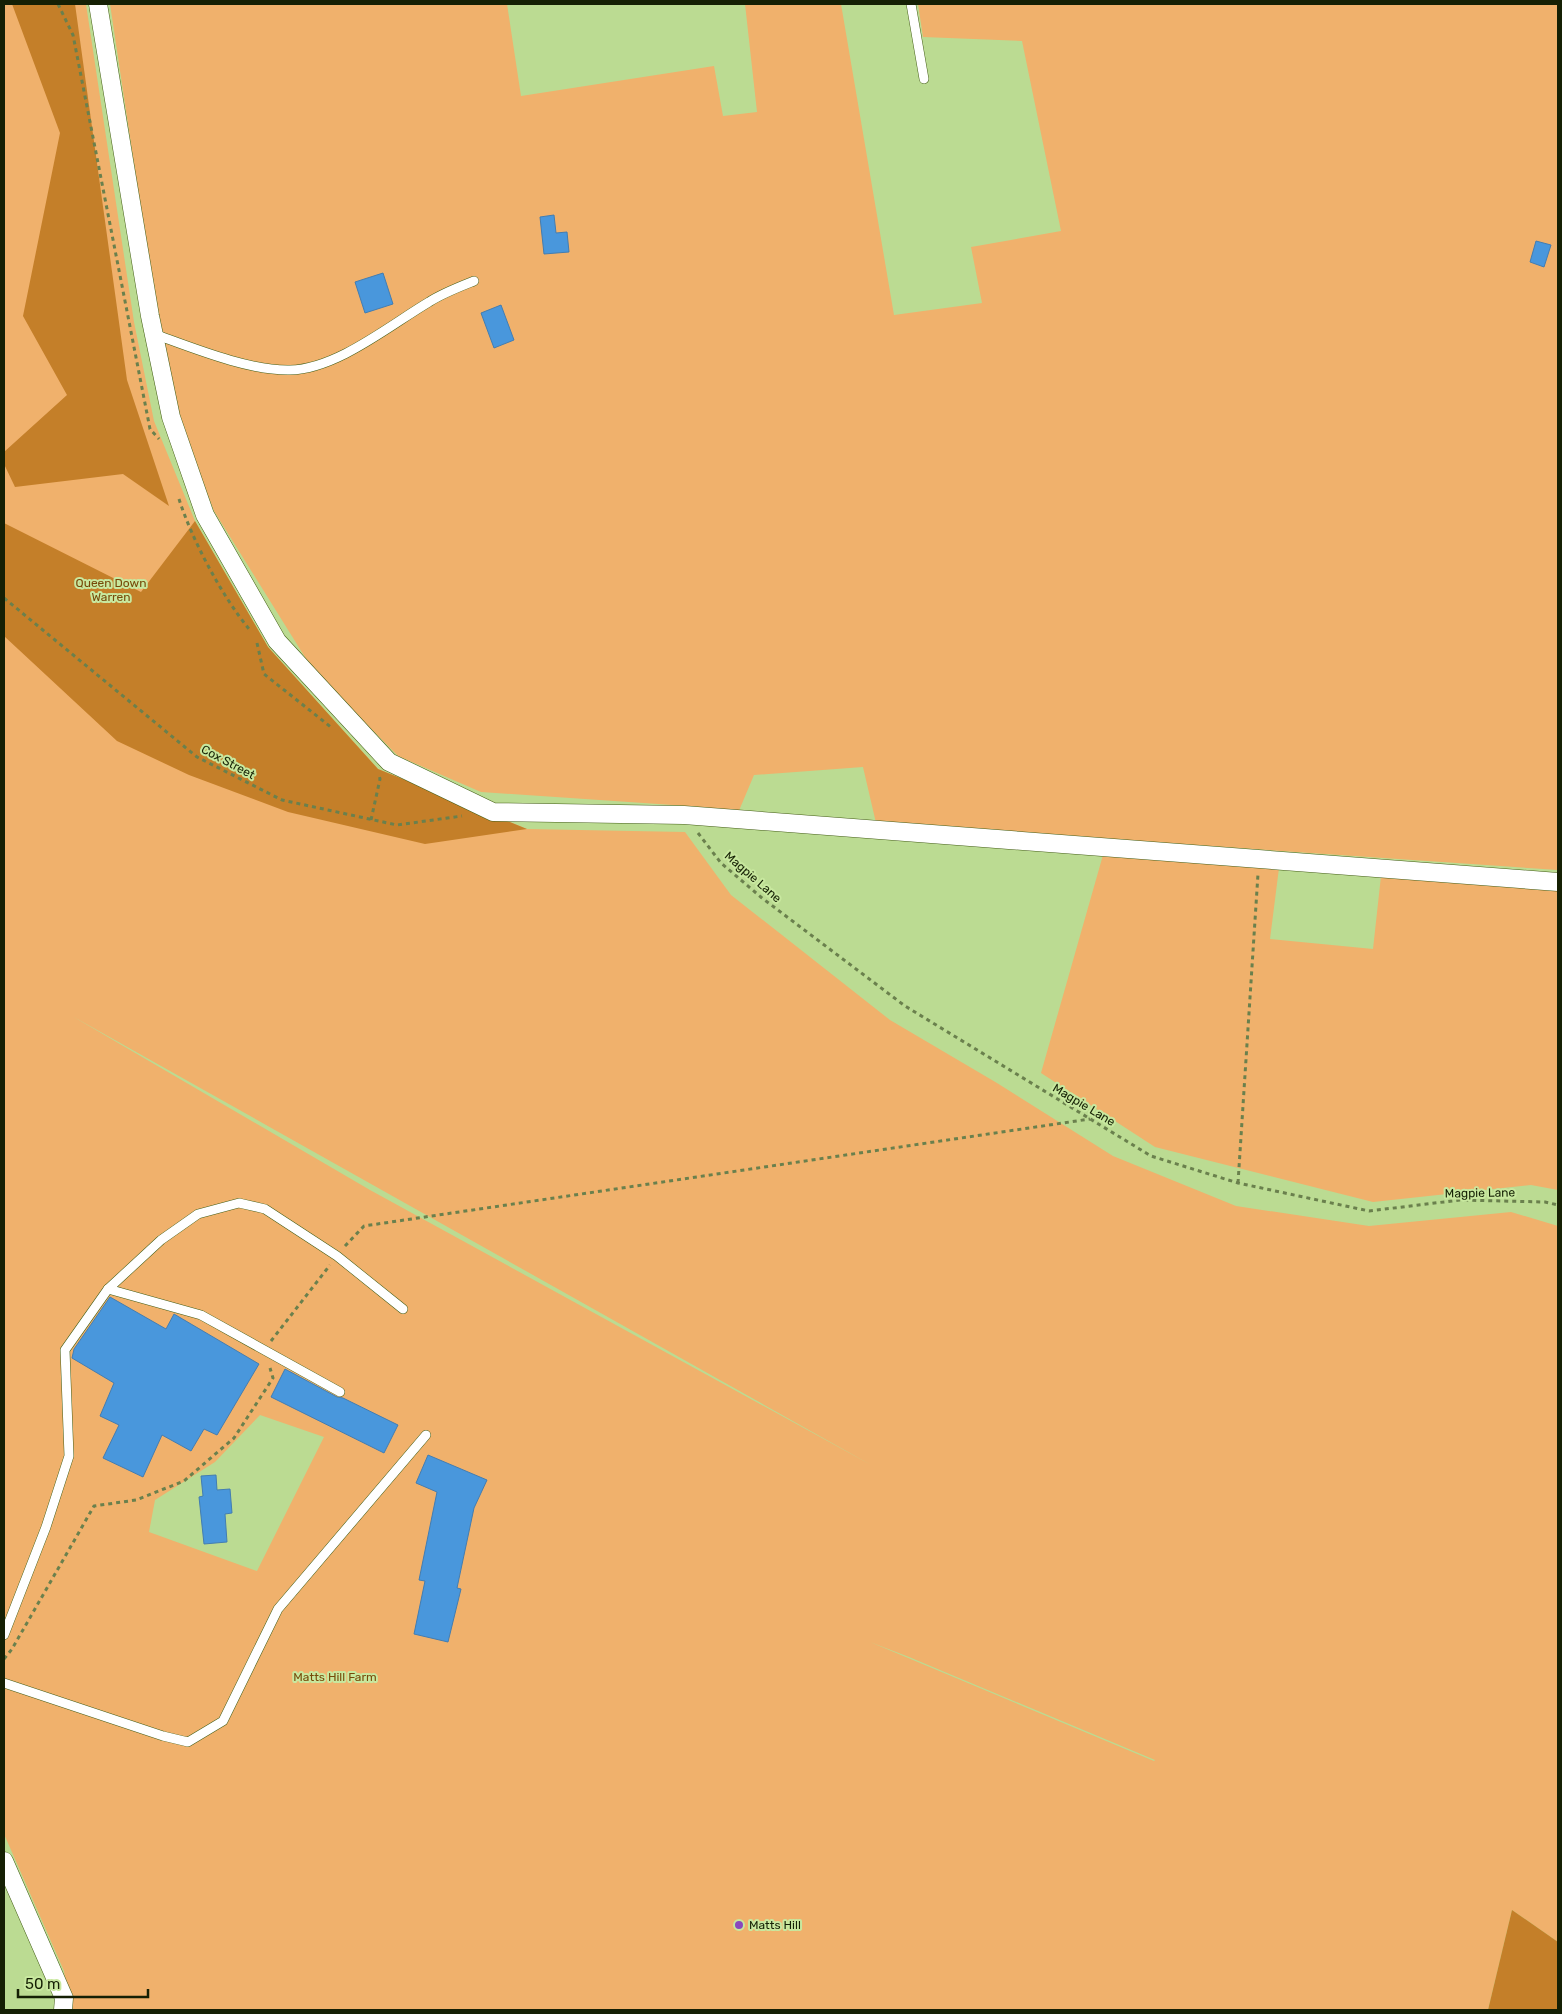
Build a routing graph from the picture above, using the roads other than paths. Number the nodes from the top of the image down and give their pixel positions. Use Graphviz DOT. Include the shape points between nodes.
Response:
graph roads {
  1 [pos="98,4"];
  2 [pos="911,4"];
  3 [pos="924,79"];
  4 [pos="474,280"];
  5 [pos="154,334"];
  6 [pos="1558,882"];
  7 [pos="108,1289"];
  8 [pos="403,1309"];
  9 [pos="340,1392"];
  10 [pos="426,1435"];
  11 [pos="4,1636"];
  12 [pos="4,1683"];
  13 [pos="4,1861"];
  14 [pos="63,2010"];
  1 -- 5 [label="street"];
  2 -- 3 [label="lane"];
  4 -- 5 [label="lane" via="431,300 346,352 309,368 266,368 217,356"];
  5 -- 6 [label="street" via="171,417 205,515 277,640 388,762 493,812 684,815"];
  7 -- 8 [label="lane" via="161,1240 198,1214 239,1203 265,1209 337,1256"];
  7 -- 9 [label="lane" via="201,1315"];
  7 -- 11 [label="lane" via="65,1350 69,1456"];
  10 -- 12 [label="lane" via="278,1609 223,1721 188,1742"];
  13 -- 14 [label="street" via="64,1998"];
}
